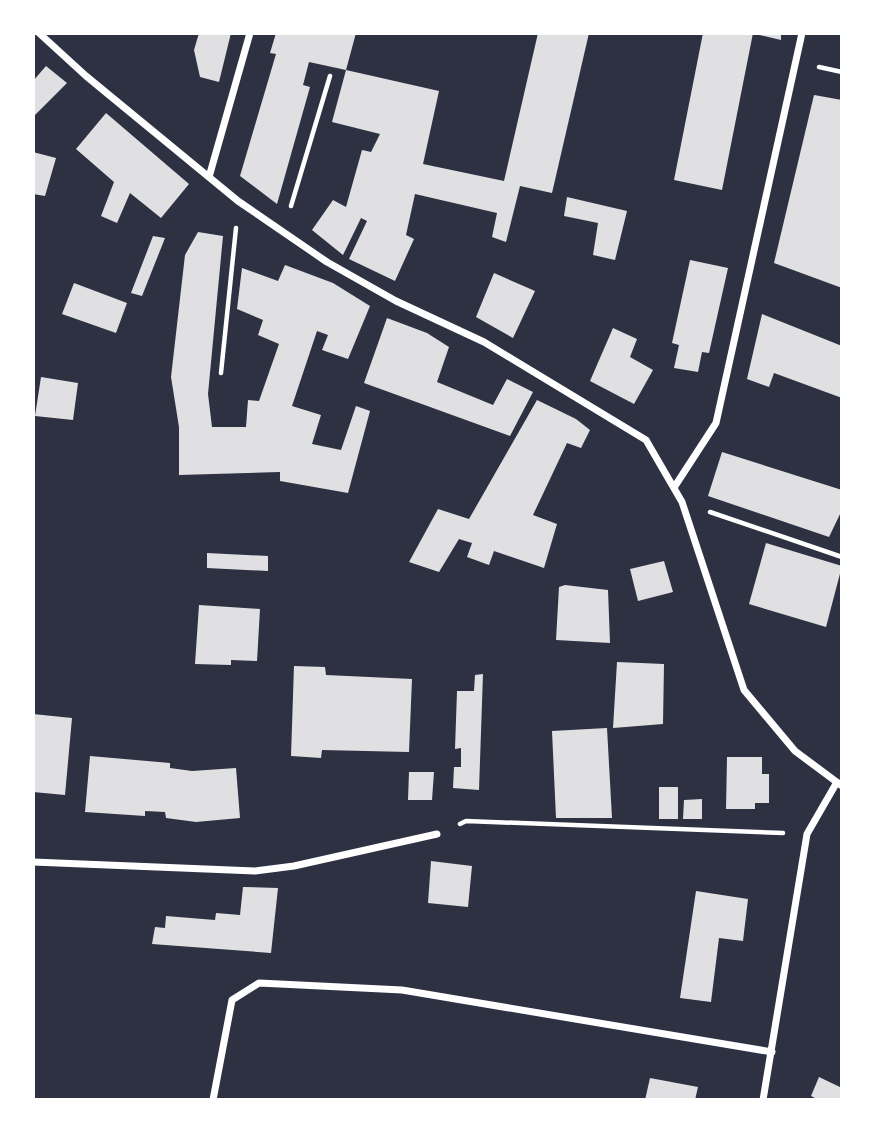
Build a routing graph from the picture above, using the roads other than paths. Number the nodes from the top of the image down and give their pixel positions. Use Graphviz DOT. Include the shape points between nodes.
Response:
graph roads {
  1 [pos="39,33"];
  2 [pos="250,33"];
  3 [pos="802,33"];
  4 [pos="209,177"];
  5 [pos="675,486"];
  6 [pos="840,783"];
  7 [pos="437,834"];
  8 [pos="33,862"];
  9 [pos="772,1052"];
  10 [pos="213,1100"];
  11 [pos="763,1100"];
  1 -- 4 [label="street"];
  2 -- 4 [label="street"];
  3 -- 5 [label="street" via="716,423"];
  4 -- 5 [label="street" via="327,262 484,342 646,440"];
  5 -- 6 [label="street" via="744,690 795,751"];
  6 -- 9 [label="street" via="807,834"];
  7 -- 8 [label="street" via="254,871"];
  9 -- 10 [label="street" via="402,990 259,983 232,1000"];
  9 -- 11 [label="street"];
}
